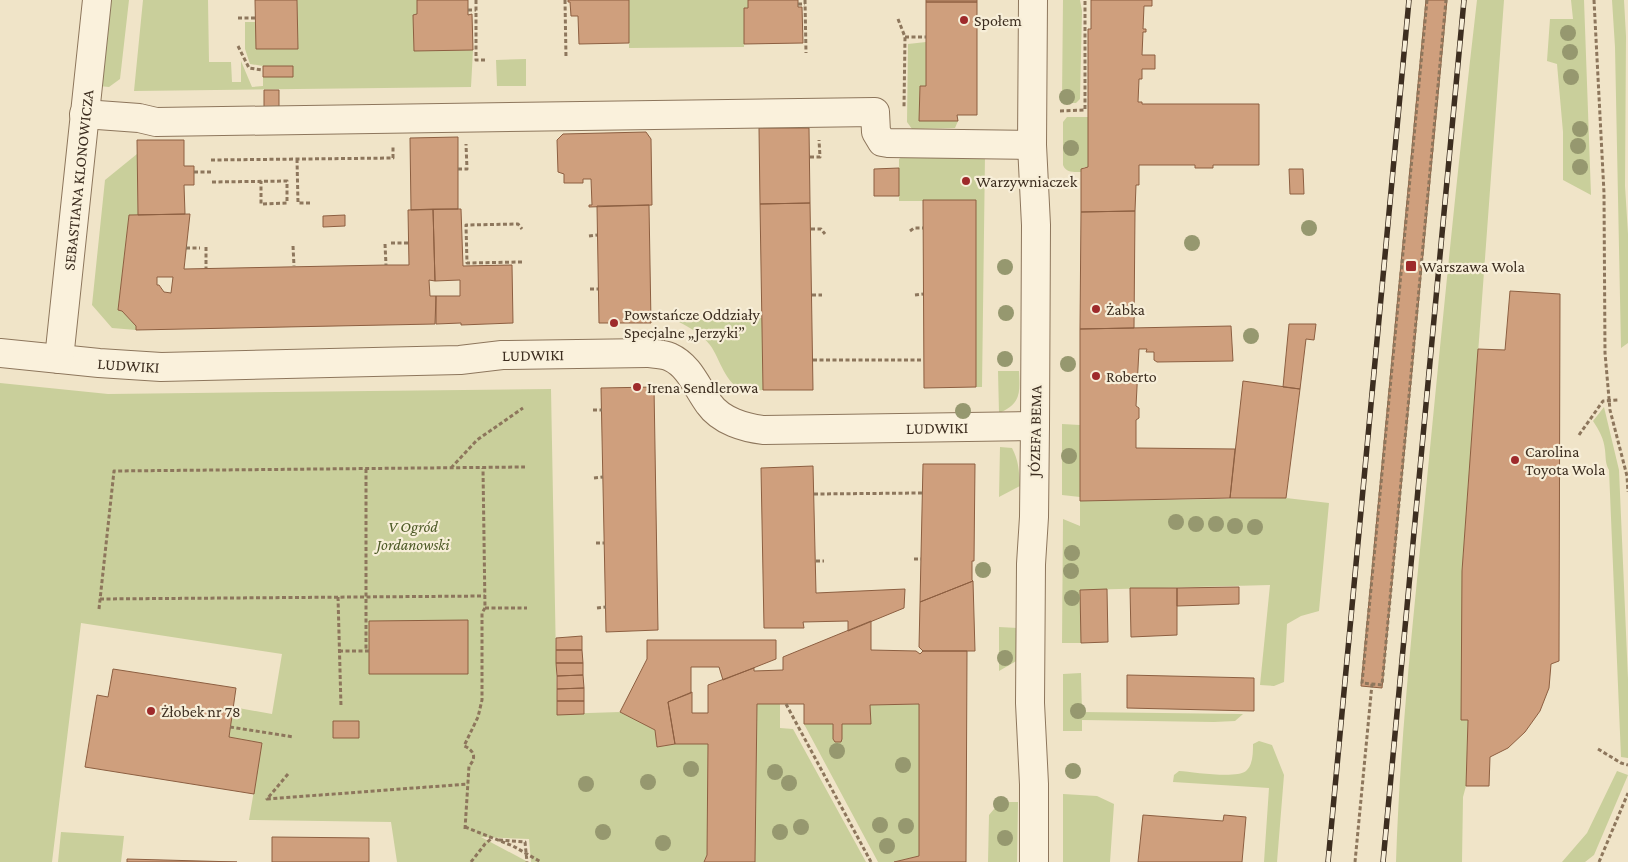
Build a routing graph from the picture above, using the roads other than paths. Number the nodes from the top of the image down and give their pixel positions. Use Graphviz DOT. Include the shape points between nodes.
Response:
graph roads {
  1 [pos="97,0"];
  2 [pos="1033,0"];
  3 [pos="84,114"];
  4 [pos="1032,145"];
  5 [pos="0,353"];
  6 [pos="59,359"];
  7 [pos="1035,426"];
  8 [pos="1034,862"];
  1 -- 3 [label="street, SEBASTIANA KLONOWICZA"];
  2 -- 4 [label="street, JÓZEFA BEMA"];
  3 -- 4 [label="street" via="156,122 875,112 876,132 882,142"];
  3 -- 6 [label="street, SEBASTIANA KLONOWICZA"];
  4 -- 7 [label="street, JÓZEFA BEMA" via="1036,225"];
  5 -- 6 [label="street, LUDWIKI"];
  6 -- 7 [label="street, LUDWIKI" via="161,367 647,353 670,357 681,364 710,406 725,418 750,428"];
  7 -- 8 [label="street, JÓZEFA BEMA" via="1030,703"];
}
